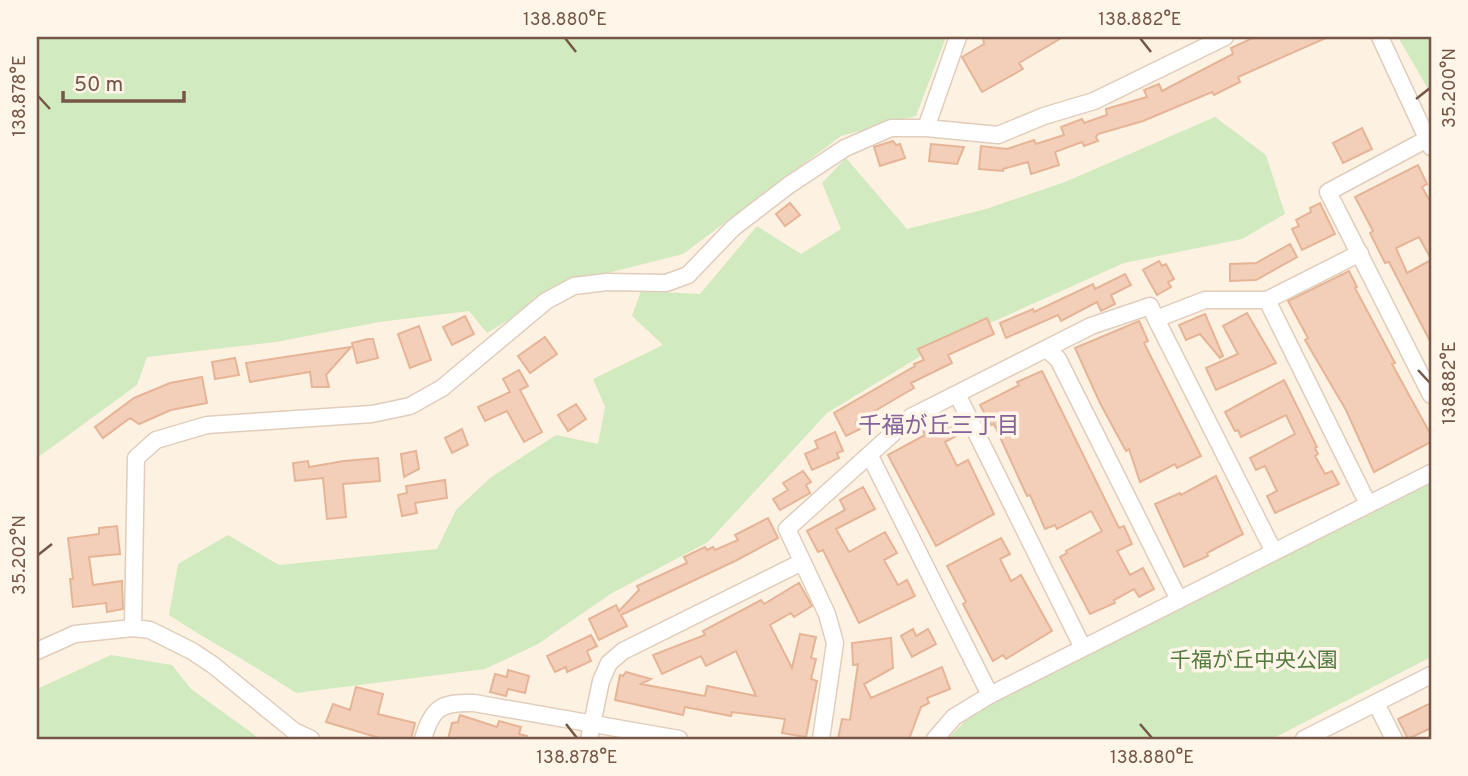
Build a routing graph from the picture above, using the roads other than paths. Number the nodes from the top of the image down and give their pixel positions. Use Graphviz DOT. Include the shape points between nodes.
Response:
graph roads {
  1 [pos="958,37"];
  2 [pos="1225,37"];
  3 [pos="1380,37"];
  4 [pos="926,128"];
  5 [pos="1430,141"];
  6 [pos="1360,253"];
  7 [pos="1267,300"];
  8 [pos="1156,319"];
  9 [pos="1046,349"];
  10 [pos="957,394"];
  11 [pos="1431,395"];
  12 [pos="870,456"];
  13 [pos="1431,472"];
  14 [pos="1368,504"];
  15 [pos="1274,552"];
  16 [pos="802,562"];
  17 [pos="1179,600"];
  18 [pos="133,628"];
  19 [pos="1083,648"];
  20 [pos="37,651"];
  21 [pos="1431,675"];
  22 [pos="990,695"];
  23 [pos="1376,703"];
  24 [pos="591,731"];
  25 [pos="311,739"];
  26 [pos="423,739"];
  27 [pos="679,739"];
  28 [pos="821,739"];
  29 [pos="935,739"];
  30 [pos="1304,739"];
  31 [pos="1394,739"];
  1 -- 4 [label="street"];
  2 -- 4 [label="street" via="1094,101 998,135"];
  3 -- 5 [label="street"];
  4 -- 18 [label="street" via="891,128 845,148 733,228 688,275 666,283 574,286 555,296 442,388 410,406 372,414 206,425 156,440 136,458"];
  5 -- 6 [label="street" via="1328,192"];
  6 -- 7 [label="street"];
  6 -- 11 [label="street"];
  7 -- 8 [label="street" via="1205,300"];
  7 -- 14 [label="street"];
  8 -- 9 [label="street" via="1150,306 1091,326"];
  8 -- 15 [label="street"];
  9 -- 10 [label="street"];
  9 -- 17 [label="street" via="1058,359"];
  10 -- 12 [label="street" via="912,417"];
  10 -- 19 [label="street"];
  12 -- 16 [label="street" via="787,529"];
  12 -- 22 [label="street"];
  13 -- 14 [label="street"];
  14 -- 15 [label="street"];
  15 -- 17 [label="street"];
  16 -- 24 [label="street" via="624,651 609,663"];
  16 -- 28 [label="street" via="827,614 835,643"];
  17 -- 19 [label="street"];
  18 -- 20 [label="street" via="75,634"];
  18 -- 25 [label="street" via="150,630 192,651 294,732"];
  19 -- 22 [label="street"];
  21 -- 23 [label="street"];
  22 -- 29 [label="street" via="954,717"];
  23 -- 30 [label="street"];
  23 -- 31 [label="street"];
  24 -- 26 [label="street" via="454,702 439,707"];
  24 -- 27 [label="street"];
}
